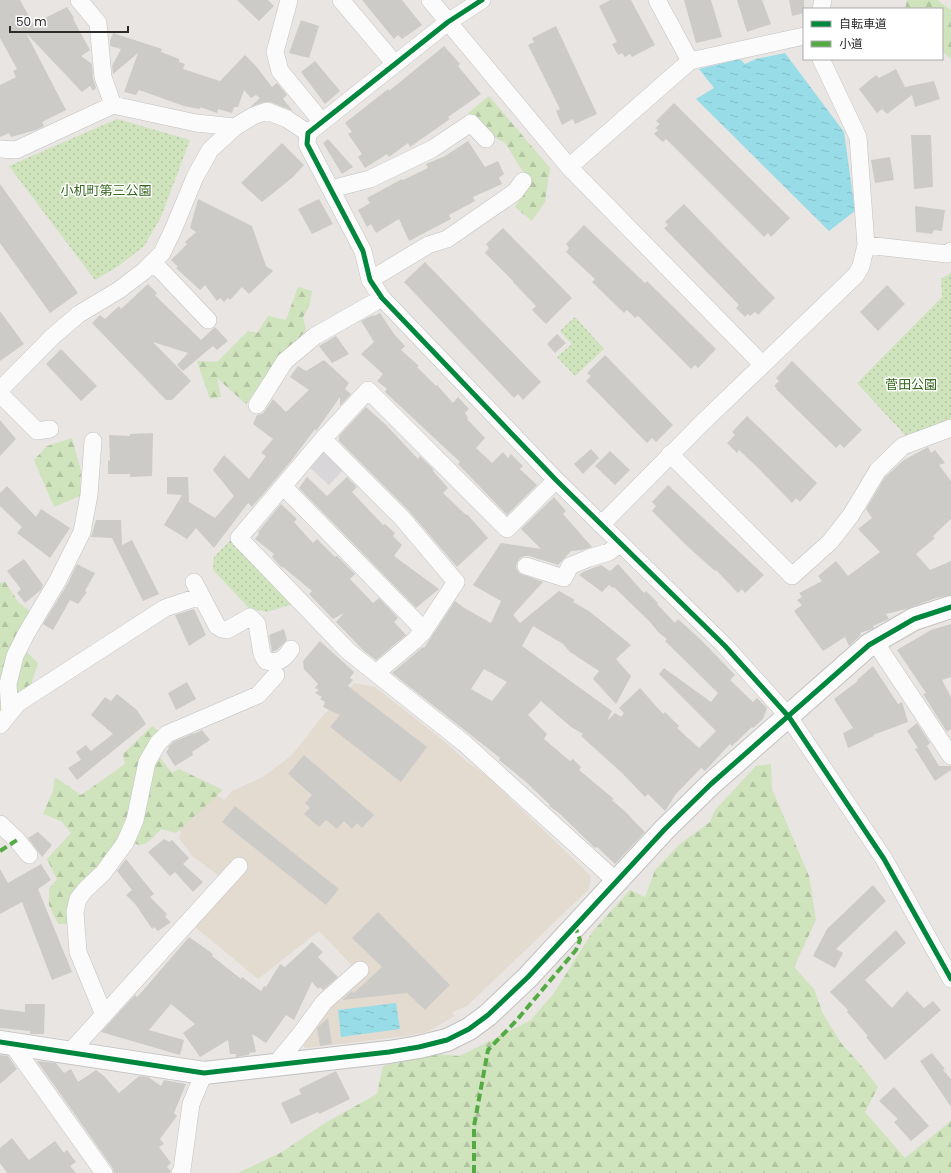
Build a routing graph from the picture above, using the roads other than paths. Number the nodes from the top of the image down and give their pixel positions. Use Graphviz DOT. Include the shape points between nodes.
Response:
graph roads {
  1 [pos="79,0"];
  2 [pos="289,0"];
  3 [pos="341,0"];
  4 [pos="430,0"];
  5 [pos="482,0"];
  6 [pos="657,0"];
  7 [pos="448,22"];
  8 [pos="803,36"];
  9 [pos="821,60"];
  10 [pos="690,61"];
  11 [pos="395,64"];
  12 [pos="113,105"];
  13 [pos="322,122"];
  14 [pos="235,127"];
  15 [pos="308,133"];
  16 [pos="486,139"];
  17 [pos="0,149"];
  18 [pos="569,167"];
  19 [pos="523,181"];
  20 [pos="331,189"];
  21 [pos="866,245"];
  22 [pos="951,251"];
  23 [pos="153,262"];
  24 [pos="370,280"];
  25 [pos="382,298"];
  26 [pos="208,320"];
  27 [pos="763,365"];
  28 [pos="0,390"];
  29 [pos="0,394"];
  30 [pos="257,405"];
  31 [pos="951,428"];
  32 [pos="50,429"];
  33 [pos="323,439"];
  34 [pos="93,441"];
  35 [pos="670,454"];
  36 [pos="556,480"];
  37 [pos="283,486"];
  38 [pos="601,525"];
  39 [pos="620,543"];
  40 [pos="526,566"];
  41 [pos="951,607"];
  42 [pos="423,632"];
  43 [pos="875,642"];
  44 [pos="291,649"];
  45 [pos="376,673"];
  46 [pos="276,675"];
  47 [pos="789,717"];
  48 [pos="5,719"];
  49 [pos="950,754"];
  50 [pos="0,824"];
  51 [pos="29,855"];
  52 [pos="239,866"];
  53 [pos="616,881"];
  54 [pos="360,970"];
  55 [pos="951,979"];
  56 [pos="104,1015"];
  57 [pos="6,1043"];
  58 [pos="70,1052"];
  59 [pos="275,1065"];
  60 [pos="204,1073"];
  61 [pos="104,1173"];
  62 [pos="180,1173"];
  1 -- 12 [label="street" via="98,23 103,77"];
  2 -- 13 [label="street" via="275,52 280,71"];
  3 -- 11 [label="street"];
  4 -- 7 [label="street"];
  5 -- 7 [label="street"];
  6 -- 10 [label="street"];
  7 -- 11 [label="street"];
  7 -- 18 [label="street"];
  8 -- 10 [label="street"];
  9 -- 21 [label="street" via="858,137"];
  10 -- 18 [label="street"];
  11 -- 13 [label="street"];
  12 -- 14 [label="street" via="196,123"];
  12 -- 17 [label="street" via="16,150"];
  13 -- 15 [label="street"];
  14 -- 15 [label="street" via="267,111 287,119"];
  14 -- 23 [label="street" via="210,150 195,177 162,253"];
  15 -- 20 [label="street" via="307,144"];
  16 -- 20 [label="street" via="471,123 432,150 370,179"];
  18 -- 27 [label="street"];
  19 -- 24 [label="street" via="515,192 447,239 428,245"];
  20 -- 24 [label="street" via="363,251"];
  21 -- 22 [label="street" via="947,254"];
  21 -- 27 [label="street" via="856,275"];
  23 -- 26 [label="street"];
  23 -- 28 [label="street" via="119,290 79,314"];
  24 -- 25 [label="street"];
  25 -- 30 [label="street" via="314,336 285,361"];
  25 -- 36 [label="street"];
  27 -- 35 [label="street"];
  29 -- 32 [label="street" via="37,431"];
  31 -- 35 [label="street" via="903,446 878,470 830,542 792,576"];
  33 -- 36 [label="street" via="368,390 507,529"];
  33 -- 37 [label="street"];
  33 -- 42 [label="street" via="402,518 456,582"];
  34 -- 48 [label="street" via="90,495 82,532 15,656 8,684"];
  35 -- 38 [label="street"];
  36 -- 38 [label="street"];
  37 -- 42 [label="street"];
  37 -- 45 [label="street" via="239,538 348,651"];
  38 -- 39 [label="street"];
  39 -- 40 [label="street" via="609,552 570,566 564,578"];
  39 -- 47 [label="street" via="725,646"];
  41 -- 43 [label="street" via="914,619"];
  42 -- 45 [label="street"];
  43 -- 47 [label="street"];
  43 -- 49 [label="street"];
  44 -- 48 [label="street" via="282,660 266,661 262,654 257,624 250,617 227,630 222,629 217,626 197,589 18,703"];
  45 -- 53 [label="street" via="464,743"];
  46 -- 56 [label="street" via="258,695 167,734 158,743 148,762 134,820 125,842 103,873 78,899 75,912 78,952"];
  47 -- 53 [label="street" via="711,784"];
  47 -- 55 [label="street" via="884,859"];
  50 -- 51 [label="street"];
  52 -- 56 [label="street"];
  53 -- 59 [label="street" via="528,977 488,1015 469,1029 447,1040 419,1047"];
  54 -- 59 [label="street" via="324,1002"];
  56 -- 58 [label="street"];
  57 -- 58 [label="street"];
  57 -- 61 [label="street"];
  58 -- 60 [label="street"];
  59 -- 60 [label="street"];
  60 -- 62 [label="street" via="191,1104"];
}
